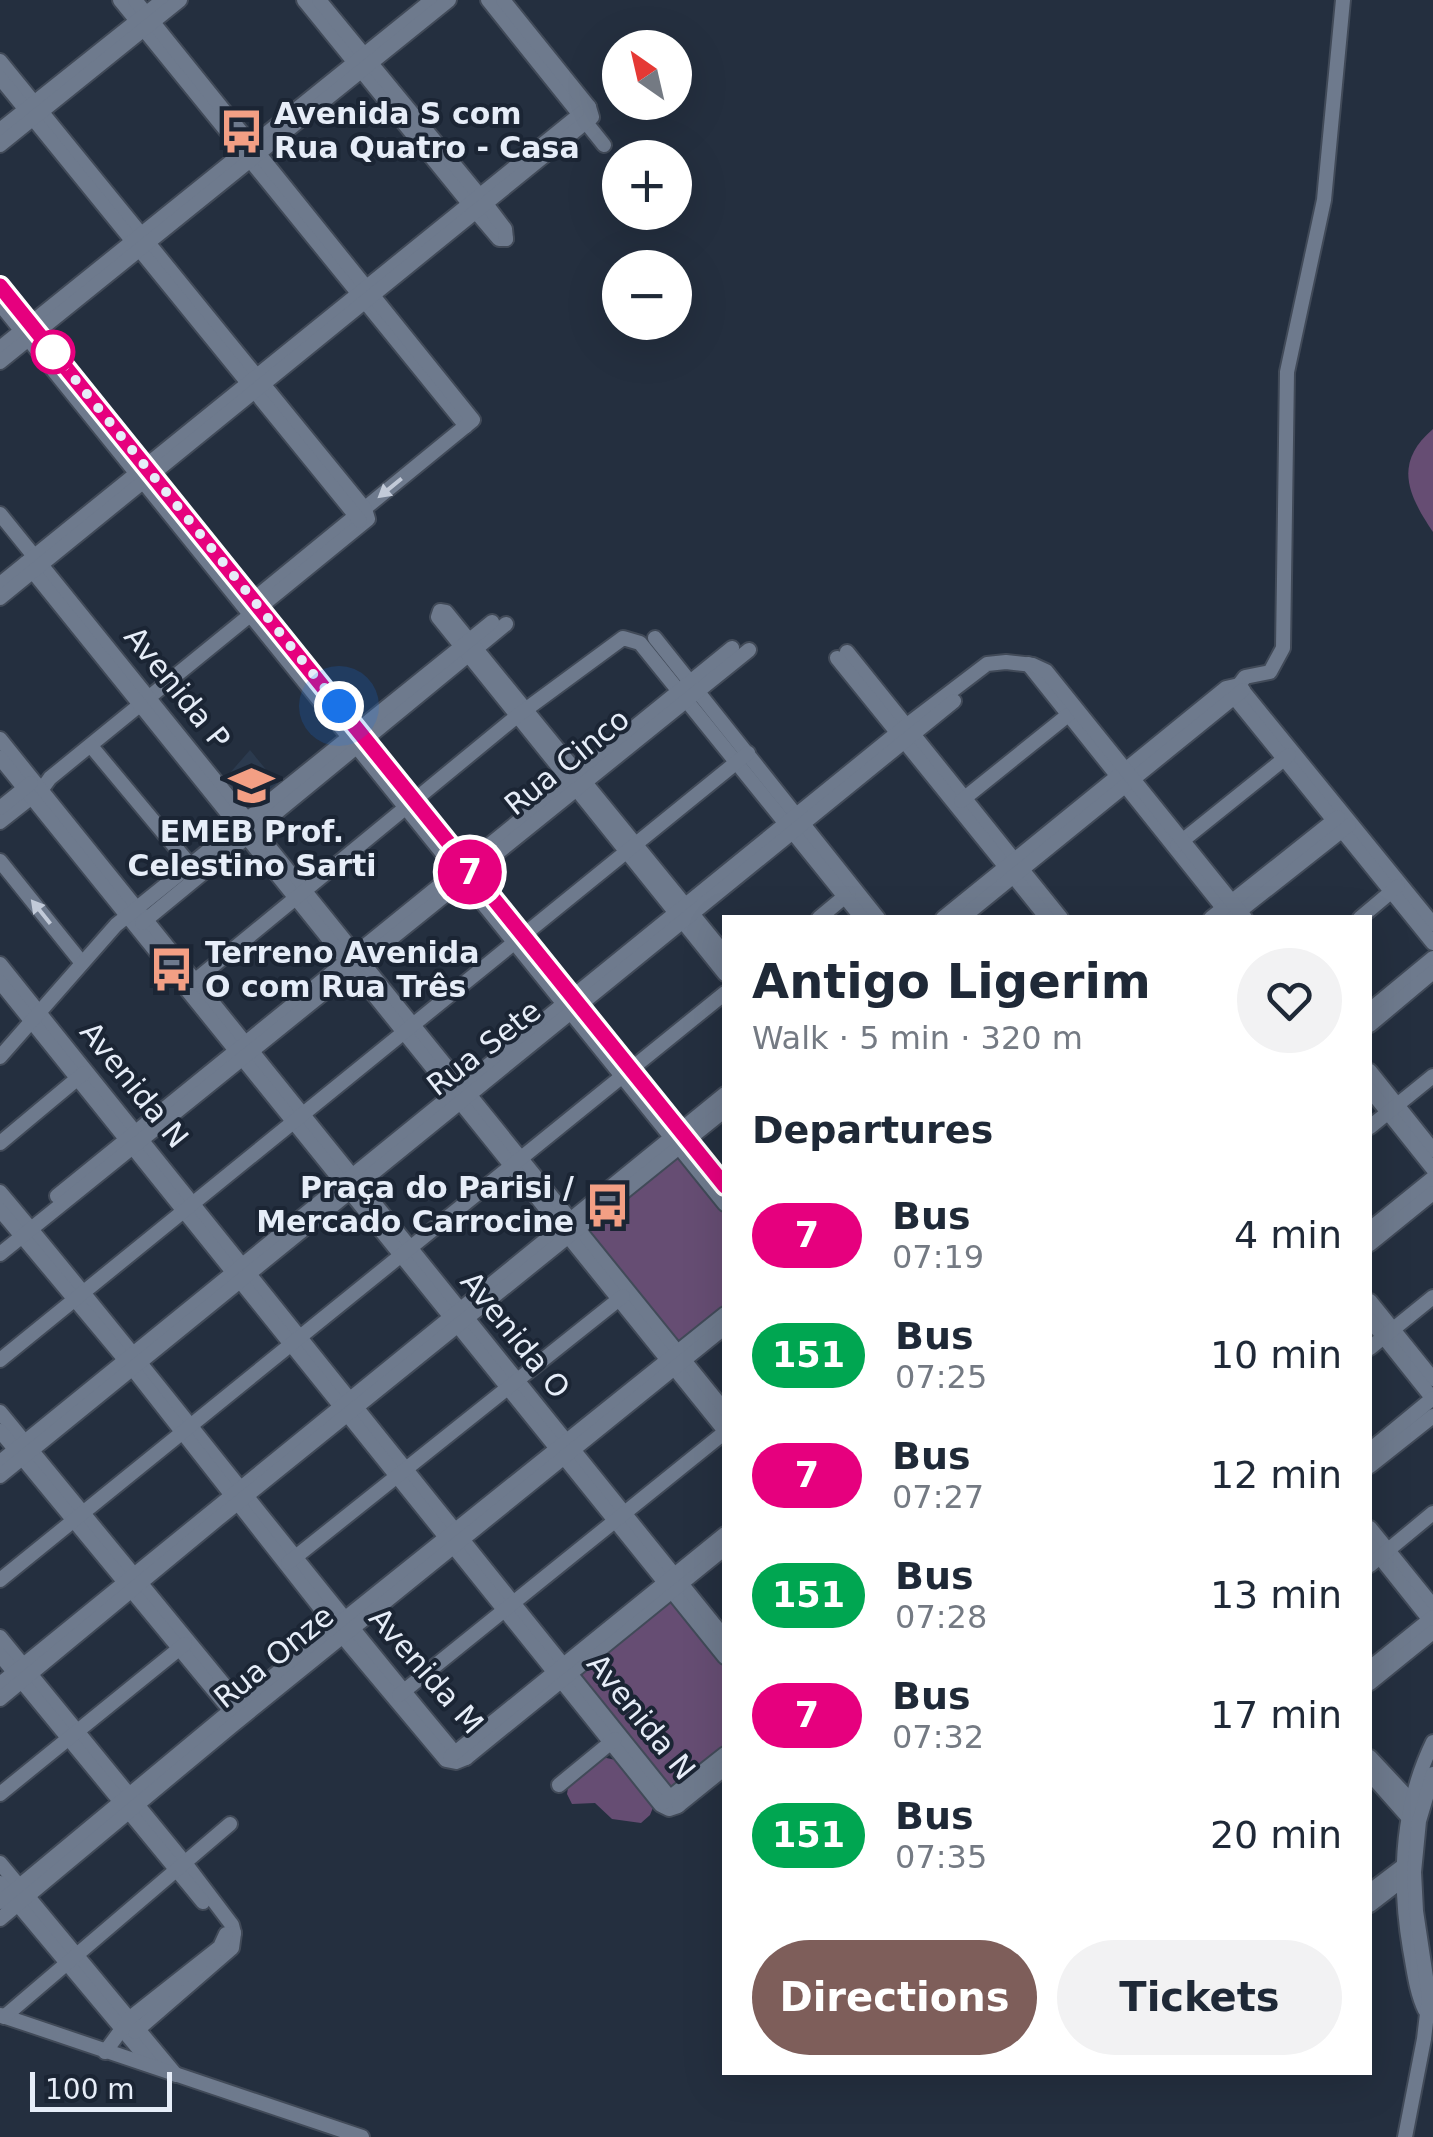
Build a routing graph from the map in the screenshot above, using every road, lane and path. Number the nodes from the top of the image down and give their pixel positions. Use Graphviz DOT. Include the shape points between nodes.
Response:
graph roads {
  1 [pos="120,0"];
  2 [pos="136,0"];
  3 [pos="163,0"];
  4 [pos="180,0"];
  5 [pos="304,0"];
  6 [pos="319,0"];
  7 [pos="432,0"];
  8 [pos="448,0"];
  9 [pos="488,0"];
  10 [pos="503,0"];
  11 [pos="1342,0"];
  12 [pos="145,22"];
  13 [pos="0,61"];
  14 [pos="362,63"];
  15 [pos="0,78"];
  16 [pos="34,111"];
  17 [pos="587,115"];
  18 [pos="0,130"];
  19 [pos="602,141"];
  20 [pos="0,146"];
  21 [pos="251,153"];
  22 [pos="478,204"];
  23 [pos="140,243"];
  24 [pos="0,286"];
  25 [pos="366,294"];
  26 [pos="0,304"];
  27 [pos="30,332"];
  28 [pos="0,348"];
  29 [pos="0,362"];
  30 [pos="256,384"];
  31 [pos="145,474"];
  32 [pos="0,514"];
  33 [pos="363,516"];
  34 [pos="34,564"];
  35 [pos="0,584"];
  36 [pos="0,598"];
  37 [pos="252,608"];
  38 [pos="442,614"];
  39 [pos="499,623"];
  40 [pos="656,638"];
  41 [pos="469,647"];
  42 [pos="732,648"];
  43 [pos="748,650"];
  44 [pos="842,655"];
  45 [pos="688,690"];
  46 [pos="1235,690"];
  47 [pos="144,701"];
  48 [pos="522,712"];
  49 [pos="1072,712"];
  50 [pos="906,733"];
  51 [pos="0,738"];
  52 [pos="358,738"];
  53 [pos="91,746"];
  54 [pos="1288,755"];
  55 [pos="0,758"];
  56 [pos="743,758"];
  57 [pos="1125,778"];
  58 [pos="578,780"];
  59 [pos="36,786"];
  60 [pos="961,801"];
  61 [pos="409,803"];
  62 [pos="0,808"];
  63 [pos="0,822"];
  64 [pos="1342,822"];
  65 [pos="796,823"];
  66 [pos="248,829"];
  67 [pos="1179,844"];
  68 [pos="631,847"];
  69 [pos="0,861"];
  70 [pos="191,866"];
  71 [pos="1014,867"];
  72 [pos="465,873"];
  73 [pos="1396,888"];
  74 [pos="850,892"];
  75 [pos="302,895"];
  76 [pos="1230,913"];
  77 [pos="685,914"];
  78 [pos="823,915"];
  79 [pos="861,915"];
  80 [pos="875,915"];
  81 [pos="947,915"];
  82 [pos="965,915"];
  83 [pos="1045,915"];
  84 [pos="1058,915"];
  85 [pos="1364,915"];
  86 [pos="137,917"];
  87 [pos="1433,924"];
  88 [pos="518,939"];
  89 [pos="1433,943"];
  90 [pos="722,951"];
  91 [pos="1433,958"];
  92 [pos="355,961"];
  93 [pos="82,963"];
  94 [pos="0,964"];
  95 [pos="722,970"];
  96 [pos="1433,972"];
  97 [pos="0,982"];
  98 [pos="191,984"];
  99 [pos="722,995"];
  100 [pos="572,1006"];
  101 [pos="1372,1008"];
  102 [pos="35,1016"];
  103 [pos="1372,1023"];
  104 [pos="408,1028"];
  105 [pos="243,1051"];
  106 [pos="0,1057"];
  107 [pos="626,1073"];
  108 [pos="82,1074"];
  109 [pos="1372,1074"];
  110 [pos="1433,1076"];
  111 [pos="1372,1092"];
  112 [pos="462,1093"];
  113 [pos="722,1097"];
  114 [pos="1393,1109"];
  115 [pos="722,1112"];
  116 [pos="298,1118"];
  117 [pos="1372,1125"];
  118 [pos="134,1139"];
  119 [pos="679,1139"];
  120 [pos="0,1143"];
  121 [pos="1433,1150"];
  122 [pos="516,1162"];
  123 [pos="1433,1169"];
  124 [pos="1433,1178"];
  125 [pos="350,1183"];
  126 [pos="722,1183"];
  127 [pos="0,1192"];
  128 [pos="1433,1193"];
  129 [pos="722,1200"];
  130 [pos="189,1207"];
  131 [pos="0,1210"];
  132 [pos="1372,1227"];
  133 [pos="569,1228"];
  134 [pos="24,1229"];
  135 [pos="0,1242"];
  136 [pos="1372,1242"];
  137 [pos="404,1251"];
  138 [pos="0,1254"];
  139 [pos="240,1272"];
  140 [pos="79,1295"];
  141 [pos="624,1296"];
  142 [pos="1433,1297"];
  143 [pos="1372,1304"];
  144 [pos="458,1317"];
  145 [pos="722,1317"];
  146 [pos="1372,1321"];
  147 [pos="722,1329"];
  148 [pos="1388,1333"];
  149 [pos="295,1341"];
  150 [pos="1372,1346"];
  151 [pos="0,1360"];
  152 [pos="133,1360"];
  153 [pos="677,1361"];
  154 [pos="1433,1379"];
  155 [pos="512,1385"];
  156 [pos="1433,1399"];
  157 [pos="347,1406"];
  158 [pos="722,1408"];
  159 [pos="0,1412"];
  160 [pos="1433,1416"];
  161 [pos="722,1428"];
  162 [pos="186,1430"];
  163 [pos="0,1431"];
  164 [pos="722,1434"];
  165 [pos="1372,1448"];
  166 [pos="23,1449"];
  167 [pos="566,1451"];
  168 [pos="0,1462"];
  169 [pos="1372,1464"];
  170 [pos="401,1473"];
  171 [pos="0,1476"];
  172 [pos="237,1495"];
  173 [pos="1433,1513"];
  174 [pos="79,1516"];
  175 [pos="620,1518"];
  176 [pos="722,1537"];
  177 [pos="455,1540"];
  178 [pos="722,1550"];
  179 [pos="1377,1554"];
  180 [pos="291,1561"];
  181 [pos="0,1580"];
  182 [pos="133,1581"];
  183 [pos="673,1583"];
  184 [pos="509,1607"];
  185 [pos="1432,1620"];
  186 [pos="344,1628"];
  187 [pos="0,1637"];
  188 [pos="185,1644"];
  189 [pos="722,1646"];
  190 [pos="0,1656"];
  191 [pos="1372,1666"];
  192 [pos="22,1673"];
  193 [pos="562,1673"];
  194 [pos="1372,1681"];
  195 [pos="0,1684"];
  196 [pos="399,1695"];
  197 [pos="0,1699"];
  198 [pos="239,1712"];
  199 [pos="72,1734"];
  200 [pos="615,1739"];
  201 [pos="1433,1742"];
  202 [pos="722,1757"];
  203 [pos="722,1770"];
  204 [pos="1433,1774"];
  205 [pos="1375,1779"];
  206 [pos="559,1786"];
  207 [pos="0,1794"];
  208 [pos="129,1803"];
  209 [pos="670,1803"];
  210 [pos="1416,1811"];
  211 [pos="230,1824"];
  212 [pos="0,1864"];
  213 [pos="182,1866"];
  214 [pos="1408,1869"];
  215 [pos="1372,1890"];
  216 [pos="12,1894"];
  217 [pos="1372,1903"];
  218 [pos="0,1918"];
  219 [pos="72,1960"];
  220 [pos="2,2016"];
  221 [pos="129,2028"];
  222 [pos="111,2054"];
  223 [pos="156,2069"];
  224 [pos="177,2076"];
  225 [pos="362,2137"];
  226 [pos="1405,2137"];
  1 -- 12 [label="street"];
  2 -- 12 [label="street"];
  3 -- 12 [label="street"];
  4 -- 12 [label="street"];
  5 -- 14 [label="street"];
  6 -- 14 [label="street"];
  7 -- 14 [label="street"];
  8 -- 14 [label="street"];
  9 -- 17 [label="street"];
  10 -- 17 [label="street"];
  11 -- 46 [label="street" via="1324,200 1287,372 1282,648 1270,672 1245,677"];
  12 -- 16 [label="street"];
  12 -- 21 [label="street"];
  13 -- 16 [label="street"];
  14 -- 21 [label="street"];
  14 -- 22 [label="street"];
  15 -- 16 [label="street"];
  16 -- 18 [label="street"];
  16 -- 20 [label="street"];
  16 -- 23 [label="street"];
  17 -- 19 [label="street"];
  17 -- 22 [label="street"];
  21 -- 23 [label="street"];
  21 -- 25 [label="street"];
  22 -- 25 [label="street"];
  23 -- 27 [label="street"];
  23 -- 30 [label="street"];
  24 -- 27 [label="street"];
  25 -- 30 [label="street"];
  25 -- 33 [label="street, one-way" via="468,421"];
  26 -- 27 [label="street"];
  27 -- 28 [label="street"];
  27 -- 29 [label="street"];
  27 -- 31 [label="street"];
  30 -- 31 [label="street"];
  30 -- 33 [label="street"];
  31 -- 34 [label="street"];
  31 -- 37 [label="street"];
  32 -- 34 [label="street, Avenida P"];
  33 -- 37 [label="street"];
  34 -- 35 [label="street"];
  34 -- 36 [label="street"];
  34 -- 47 [label="street, Avenida P"];
  37 -- 47 [label="street"];
  37 -- 52 [label="street"];
  38 -- 41 [label="street"];
  39 -- 41 [label="street"];
  40 -- 45 [label="street"];
  41 -- 48 [label="street"];
  41 -- 52 [label="street"];
  42 -- 45 [label="street, Rua Cinco"];
  43 -- 45 [label="street, Rua Cinco"];
  44 -- 50 [label="street"];
  45 -- 48 [label="street" via="638,642 617,640"];
  45 -- 56 [label="street"];
  45 -- 58 [label="street, Rua Cinco"];
  46 -- 54 [label="street"];
  46 -- 57 [label="street"];
  47 -- 53 [label="street"];
  47 -- 66 [label="street, Avenida P"];
  48 -- 58 [label="street"];
  48 -- 61 [label="street"];
  49 -- 50 [label="street, Rua Sete" via="1046,670 1006,662"];
  49 -- 57 [label="street"];
  49 -- 60 [label="street"];
  50 -- 60 [label="street"];
  50 -- 65 [label="street, Rua Sete"];
  51 -- 59 [label="street, Avenida O"];
  52 -- 61 [label="street"];
  52 -- 66 [label="street"];
  53 -- 59 [label="street"];
  53 -- 70 [label="street"];
  54 -- 64 [label="street"];
  54 -- 67 [label="street"];
  55 -- 59 [label="street, Avenida O"];
  56 -- 65 [label="street"];
  56 -- 68 [label="street"];
  57 -- 67 [label="street"];
  57 -- 71 [label="street"];
  58 -- 68 [label="street"];
  58 -- 72 [label="street, Rua Cinco"];
  59 -- 62 [label="street"];
  59 -- 63 [label="street"];
  59 -- 86 [label="street, Avenida O"];
  60 -- 71 [label="street"];
  61 -- 72 [label="street"];
  61 -- 75 [label="street"];
  64 -- 73 [label="street"];
  64 -- 76 [label="street"];
  65 -- 74 [label="street"];
  65 -- 77 [label="street, Rua Sete"];
  66 -- 70 [label="street"];
  66 -- 75 [label="street, Avenida P"];
  66 -- 86 [label="street"];
  67 -- 76 [label="street"];
  68 -- 77 [label="street"];
  68 -- 88 [label="street"];
  93 -- 69 [label="street, one-way"];
  70 -- 86 [label="street"];
  71 -- 81 [label="street"];
  71 -- 82 [label="street"];
  71 -- 83 [label="street"];
  71 -- 84 [label="street"];
  72 -- 88 [label="street"];
  72 -- 92 [label="street, Rua Cinco"];
  73 -- 85 [label="street"];
  73 -- 87 [label="street"];
  73 -- 89 [label="street"];
  74 -- 78 [label="street"];
  74 -- 79 [label="street"];
  74 -- 80 [label="street"];
  75 -- 92 [label="street, Avenida P"];
  75 -- 98 [label="street"];
  77 -- 90 [label="street"];
  77 -- 95 [label="street"];
  77 -- 100 [label="street, Rua Sete"];
  86 -- 93 [label="street"];
  86 -- 98 [label="street, Avenida O"];
  88 -- 100 [label="street"];
  88 -- 104 [label="street"];
  91 -- 101 [label="street"];
  92 -- 104 [label="street, Avenida P"];
  92 -- 105 [label="street, Rua Cinco"];
  93 -- 102 [label="street"];
  94 -- 102 [label="street, Avenida N"];
  96 -- 103 [label="street"];
  97 -- 102 [label="street, Avenida N"];
  98 -- 105 [label="street, Avenida O"];
  99 -- 107 [label="street"];
  100 -- 107 [label="street"];
  100 -- 112 [label="street, Rua Sete"];
  102 -- 106 [label="street"];
  102 -- 108 [label="street, Avenida N"];
  104 -- 112 [label="street, Avenida P"];
  104 -- 116 [label="street"];
  105 -- 116 [label="street, Avenida O"];
  105 -- 118 [label="street, Rua Cinco"];
  107 -- 119 [label="street"];
  107 -- 122 [label="street"];
  108 -- 118 [label="street, Avenida N"];
  108 -- 120 [label="street"];
  109 -- 114 [label="street"];
  110 -- 114 [label="street"];
  111 -- 114 [label="street"];
  112 -- 122 [label="street, Avenida P"];
  112 -- 125 [label="street, Rua Sete"];
  113 -- 119 [label="street"];
  114 -- 117 [label="street"];
  114 -- 121 [label="street"];
  114 -- 123 [label="street"];
  115 -- 119 [label="street"];
  116 -- 125 [label="street, Avenida O"];
  116 -- 130 [label="street"];
  118 -- 130 [label="street, Avenida N"];
  118 -- 134 [label="street, Rua Cinco"];
  119 -- 126 [label="street"];
  119 -- 129 [label="street"];
  119 -- 133 [label="street"];
  122 -- 133 [label="street, Avenida P"];
  122 -- 137 [label="street"];
  124 -- 132 [label="street"];
  125 -- 137 [label="street, Avenida O"];
  125 -- 139 [label="street, Rua Sete"];
  127 -- 134 [label="street, Avenida M"];
  128 -- 136 [label="street"];
  130 -- 139 [label="street, Avenida N"];
  130 -- 140 [label="street"];
  131 -- 134 [label="street, Avenida M"];
  133 -- 141 [label="street, Avenida P"];
  133 -- 144 [label="street"];
  134 -- 135 [label="street, Rua Cinco"];
  134 -- 138 [label="street, Rua Cinco"];
  134 -- 140 [label="street, Avenida M"];
  137 -- 144 [label="street, Avenida O"];
  137 -- 149 [label="street"];
  139 -- 149 [label="street, Avenida N"];
  139 -- 152 [label="street, Rua Sete"];
  140 -- 151 [label="street"];
  140 -- 152 [label="street, Avenida M"];
  141 -- 153 [label="street, Avenida P"];
  141 -- 155 [label="street"];
  142 -- 148 [label="street"];
  143 -- 148 [label="street"];
  144 -- 155 [label="street, Avenida O"];
  144 -- 157 [label="street"];
  145 -- 153 [label="street, Rua Onze"];
  146 -- 148 [label="street"];
  147 -- 153 [label="street, Rua Onze"];
  148 -- 150 [label="street"];
  148 -- 154 [label="street"];
  148 -- 156 [label="street"];
  149 -- 157 [label="street, Avenida N"];
  149 -- 162 [label="street"];
  152 -- 162 [label="street, Avenida M"];
  152 -- 166 [label="street, Rua Sete"];
  153 -- 158 [label="street, Avenida P"];
  153 -- 161 [label="street, Avenida P"];
  153 -- 167 [label="street, Rua Onze"];
  155 -- 167 [label="street, Avenida O"];
  155 -- 170 [label="street"];
  156 -- 165 [label="street"];
  157 -- 170 [label="street, Avenida N"];
  157 -- 172 [label="street"];
  159 -- 166 [label="street"];
  160 -- 169 [label="street"];
  162 -- 172 [label="street, Avenida M"];
  162 -- 174 [label="street"];
  163 -- 166 [label="street"];
  164 -- 175 [label="street"];
  166 -- 168 [label="street, Rua Sete"];
  166 -- 171 [label="street, Rua Sete"];
  166 -- 174 [label="street"];
  167 -- 175 [label="street, Avenida O"];
  167 -- 177 [label="street, Rua Onze"];
  170 -- 177 [label="street, Avenida N"];
  170 -- 180 [label="street"];
  172 -- 180 [label="street, Avenida M"];
  172 -- 182 [label="street"];
  173 -- 179 [label="street"];
  174 -- 181 [label="street"];
  174 -- 182 [label="street"];
  175 -- 183 [label="street, Avenida O"];
  175 -- 184 [label="street"];
  176 -- 183 [label="street"];
  177 -- 184 [label="street, Avenida N"];
  177 -- 186 [label="street, Rua Onze"];
  178 -- 183 [label="street"];
  179 -- 185 [label="street"];
  180 -- 186 [label="street, Avenida M"];
  182 -- 188 [label="street"];
  182 -- 192 [label="street"];
  183 -- 189 [label="street, Avenida O"];
  183 -- 193 [label="street"];
  184 -- 193 [label="street, Avenida N"];
  184 -- 196 [label="street"];
  185 -- 191 [label="street"];
  185 -- 194 [label="street"];
  186 -- 196 [label="street, Avenida M"];
  186 -- 198 [label="street, Rua Onze"];
  187 -- 192 [label="street"];
  188 -- 198 [label="street"];
  188 -- 199 [label="street"];
  190 -- 192 [label="street"];
  192 -- 195 [label="street"];
  192 -- 197 [label="street"];
  192 -- 199 [label="street"];
  193 -- 196 [label="street, Avenida M" via="453,1758"];
  193 -- 200 [label="street, Avenida N"];
  198 -- 208 [label="street, Rua Onze"];
  199 -- 207 [label="street"];
  199 -- 208 [label="street"];
  200 -- 206 [label="street"];
  200 -- 209 [label="street, Avenida N"];
  201 -- 210 [label="street"];
  202 -- 209 [label="street"];
  203 -- 209 [label="street"];
  204 -- 210 [label="street"];
  205 -- 210 [label="street"];
  208 -- 213 [label="street"];
  208 -- 216 [label="street, Rua Onze"];
  210 -- 214 [label="street"];
  211 -- 213 [label="street"];
  212 -- 216 [label="street"];
  213 -- 219 [label="street"];
  213 -- 221 [label="street" via="230,1934"];
  214 -- 215 [label="street"];
  214 -- 217 [label="street"];
  214 -- 226 [label="street" via="1412,1962 1425,2010"];
  216 -- 218 [label="street, Rua Onze"];
  216 -- 219 [label="street"];
  219 -- 220 [label="street"];
  219 -- 221 [label="street"];
  220 -- 222 [label="street"];
  221 -- 222 [label="street"];
  221 -- 223 [label="street"];
  221 -- 224 [label="street"];
  222 -- 223 [label="street"];
  223 -- 224 [label="street"];
  224 -- 225 [label="street"];
}
